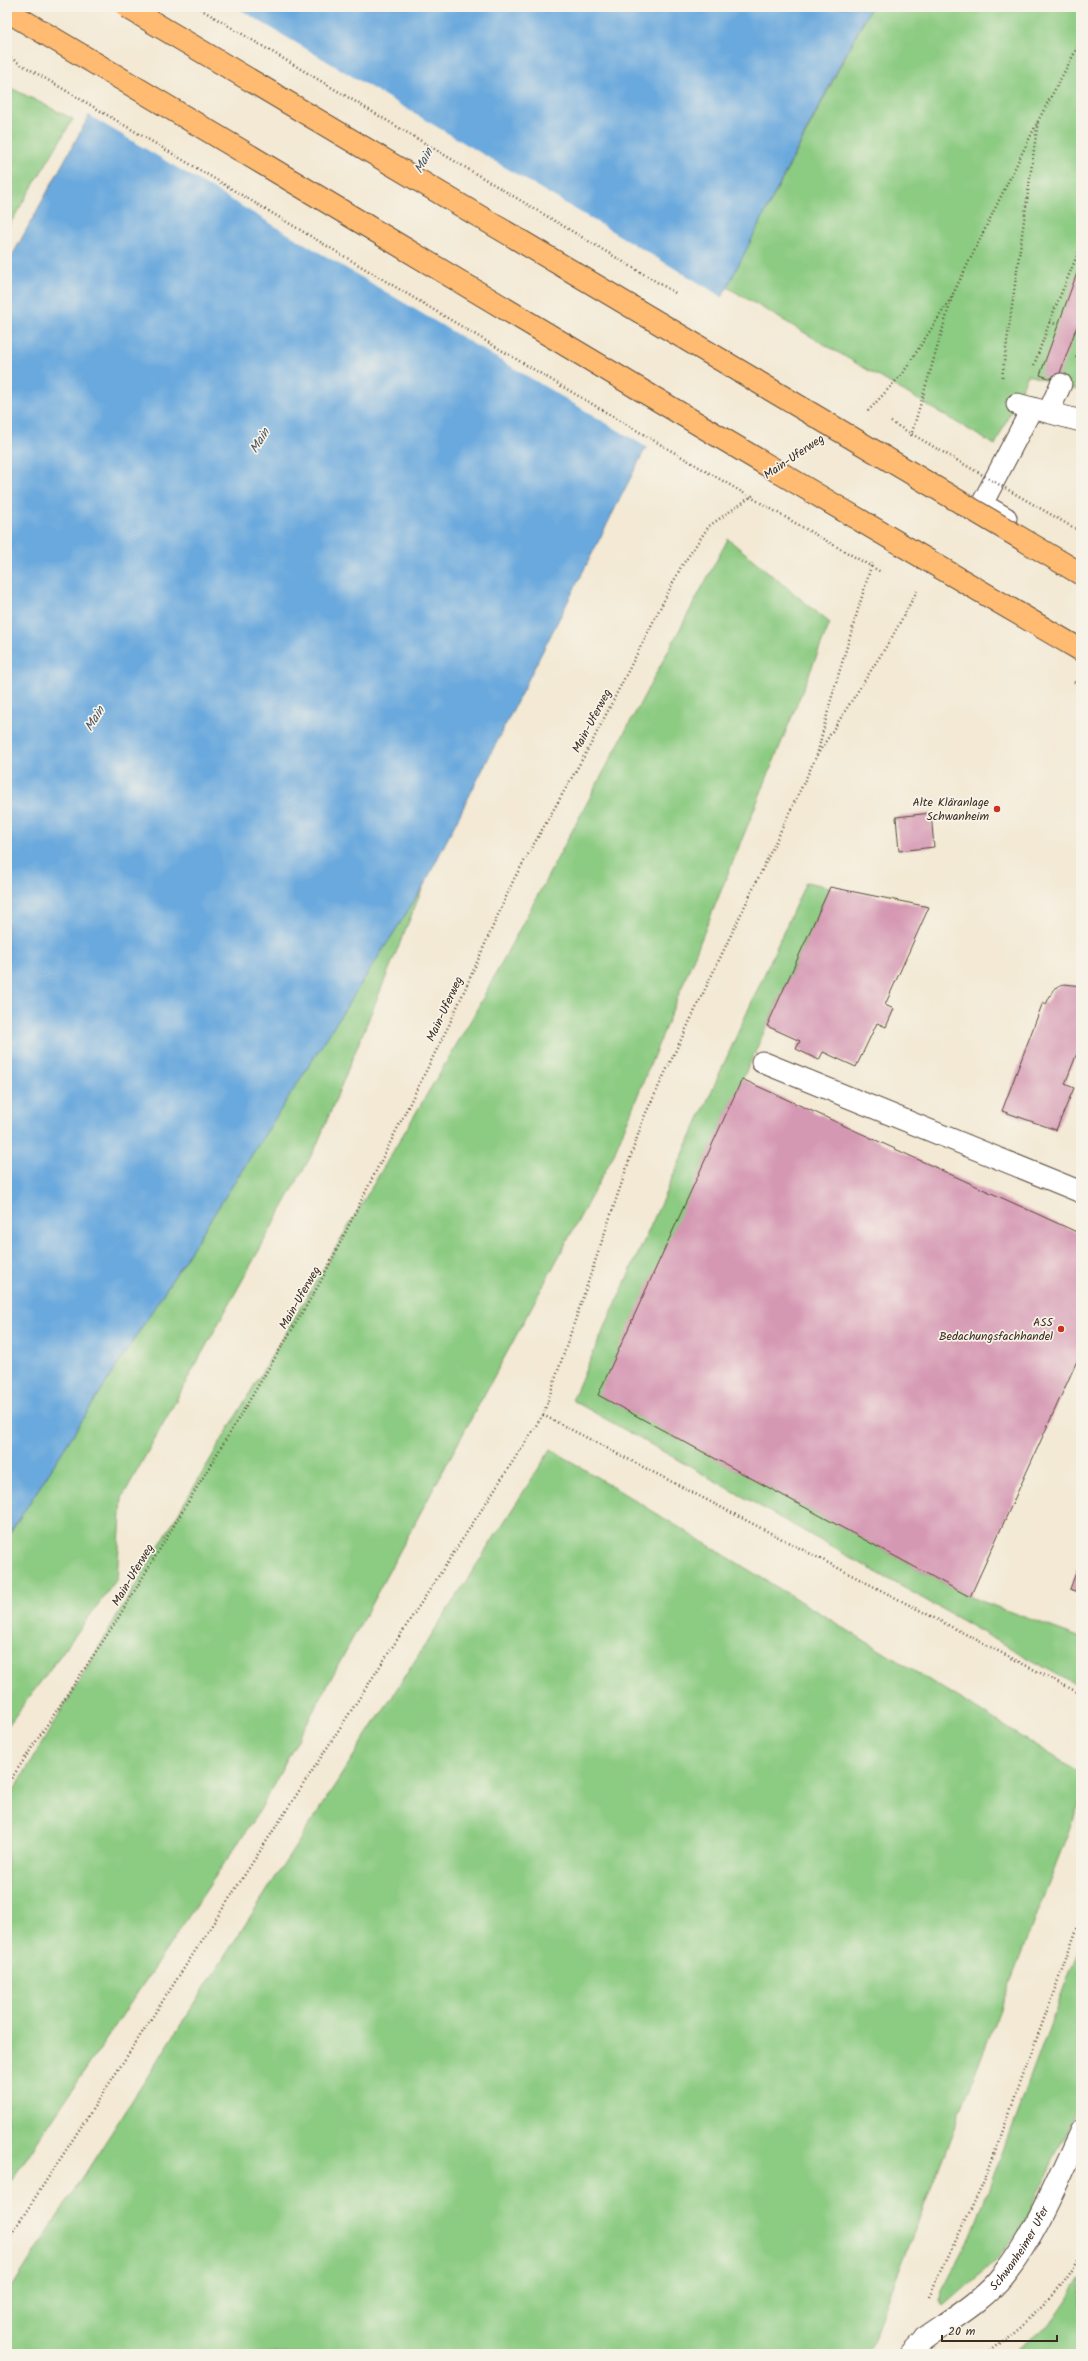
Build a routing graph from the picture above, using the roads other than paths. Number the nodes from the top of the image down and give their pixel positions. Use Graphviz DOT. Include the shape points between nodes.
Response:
graph roads {
  1 [pos="127,7"];
  2 [pos="7,11"];
  3 [pos="1061,384"];
  4 [pos="1030,407"];
  5 [pos="1081,422"];
  6 [pos="1081,563"];
  7 [pos="1081,574"];
  8 [pos="1081,650"];
  9 [pos="762,1062"];
  10 [pos="1081,1192"];
  11 [pos="1081,2131"];
  12 [pos="925,2338"];
  13 [pos="910,2354"];
  1 -- 7 [label="highway, bridge"];
  2 -- 8 [label="highway, bridge" via="787,479"];
  3 -- 4 [label="lane"];
  4 -- 5 [label="lane"];
  4 -- 6 [label="lane" via="982,504"];
  9 -- 10 [label="lane"];
  11 -- 12 [label="street, Schwanheimer Ufer" via="1037,2223 1005,2274 977,2300"];
  12 -- 13 [label="lane"];
}
